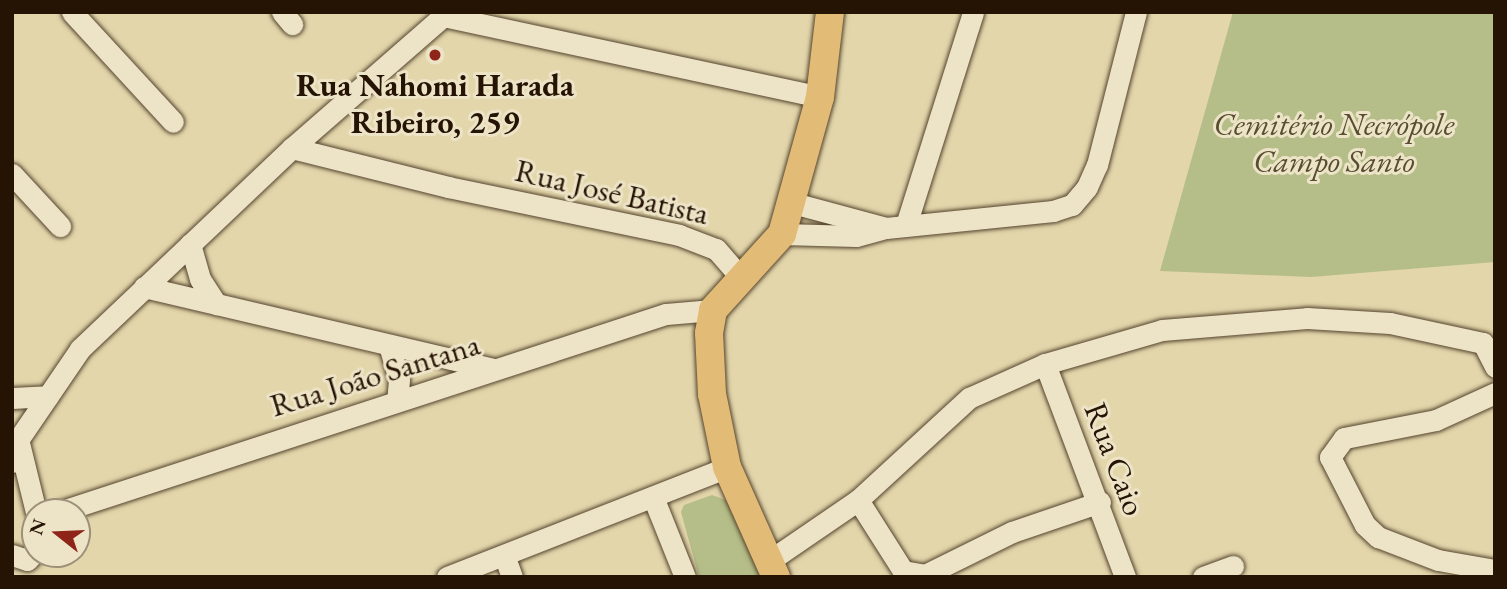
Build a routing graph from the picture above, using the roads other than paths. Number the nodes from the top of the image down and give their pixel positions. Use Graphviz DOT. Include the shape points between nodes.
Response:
graph roads {
  1 [pos="72,12"];
  2 [pos="830,12"];
  3 [pos="973,12"];
  4 [pos="1136,12"];
  5 [pos="445,14"];
  6 [pos="820,97"];
  7 [pos="173,122"];
  8 [pos="292,148"];
  9 [pos="12,174"];
  10 [pos="793,204"];
  11 [pos="60,226"];
  12 [pos="896,226"];
  13 [pos="782,234"];
  14 [pos="190,244"];
  15 [pos="741,278"];
  16 [pos="144,287"];
  17 [pos="216,304"];
  18 [pos="713,310"];
  19 [pos="1489,340"];
  20 [pos="389,345"];
  21 [pos="1045,364"];
  22 [pos="1495,367"];
  23 [pos="496,369"];
  24 [pos="1495,393"];
  25 [pos="48,396"];
  26 [pos="12,398"];
  27 [pos="397,401"];
  28 [pos="15,436"];
  29 [pos="12,462"];
  30 [pos="727,467"];
  31 [pos="653,497"];
  32 [pos="32,498"];
  33 [pos="858,500"];
  34 [pos="91,501"];
  35 [pos="1100,502"];
  36 [pos="503,555"];
  37 [pos="1233,566"];
  38 [pos="773,569"];
  39 [pos="955,570"];
  40 [pos="1495,570"];
  41 [pos="447,577"];
  42 [pos="512,577"];
  43 [pos="685,577"];
  44 [pos="1125,577"];
  45 [pos="1203,577"];
  1 -- 7 [label="street"];
  2 -- 6 [label="main road"];
  3 -- 12 [label="street"];
  4 -- 12 [label="street" via="1097,165 1072,205 1053,211"];
  5 -- 6 [label="street"];
  5 -- 8 [label="street"];
  6 -- 10 [label="main road"];
  8 -- 14 [label="street"];
  8 -- 15 [label="street, Rua José Batista" via="448,187 679,235 716,249"];
  9 -- 11 [label="street"];
  10 -- 12 [label="street"];
  10 -- 13 [label="main road"];
  12 -- 13 [label="street" via="856,236"];
  13 -- 15 [label="main road"];
  14 -- 16 [label="street"];
  14 -- 17 [label="street" via="200,279"];
  15 -- 18 [label="main road"];
  16 -- 17 [label="street"];
  16 -- 25 [label="street" via="80,349"];
  17 -- 20 [label="street"];
  18 -- 23 [label="street, Rua João Santana" via="666,314"];
  18 -- 30 [label="main road" via="709,333 712,394"];
  19 -- 21 [label="street" via="1390,323 1307,318 1172,328"];
  19 -- 22 [label="street"];
  20 -- 23 [label="street"];
  20 -- 27 [label="street" via="399,380"];
  21 -- 33 [label="street" via="969,398"];
  21 -- 35 [label="street, Rua Caio"];
  23 -- 27 [label="street, Rua João Santana"];
  24 -- 40 [label="street" via="1436,420 1344,438 1334,446 1332,461 1365,525 1378,537 1438,560"];
  25 -- 26 [label="street"];
  25 -- 28 [label="street"];
  27 -- 34 [label="street, Rua João Santana"];
  28 -- 29 [label="street"];
  28 -- 32 [label="street"];
  30 -- 31 [label="street"];
  30 -- 38 [label="main road"];
  31 -- 36 [label="street"];
  31 -- 43 [label="street"];
  33 -- 38 [label="street"];
  33 -- 39 [label="street" via="903,571 925,575"];
  35 -- 39 [label="street" via="1023,527"];
  35 -- 44 [label="street, Rua Caio"];
  36 -- 41 [label="street"];
  36 -- 42 [label="street"];
  37 -- 45 [label="street"];
}
